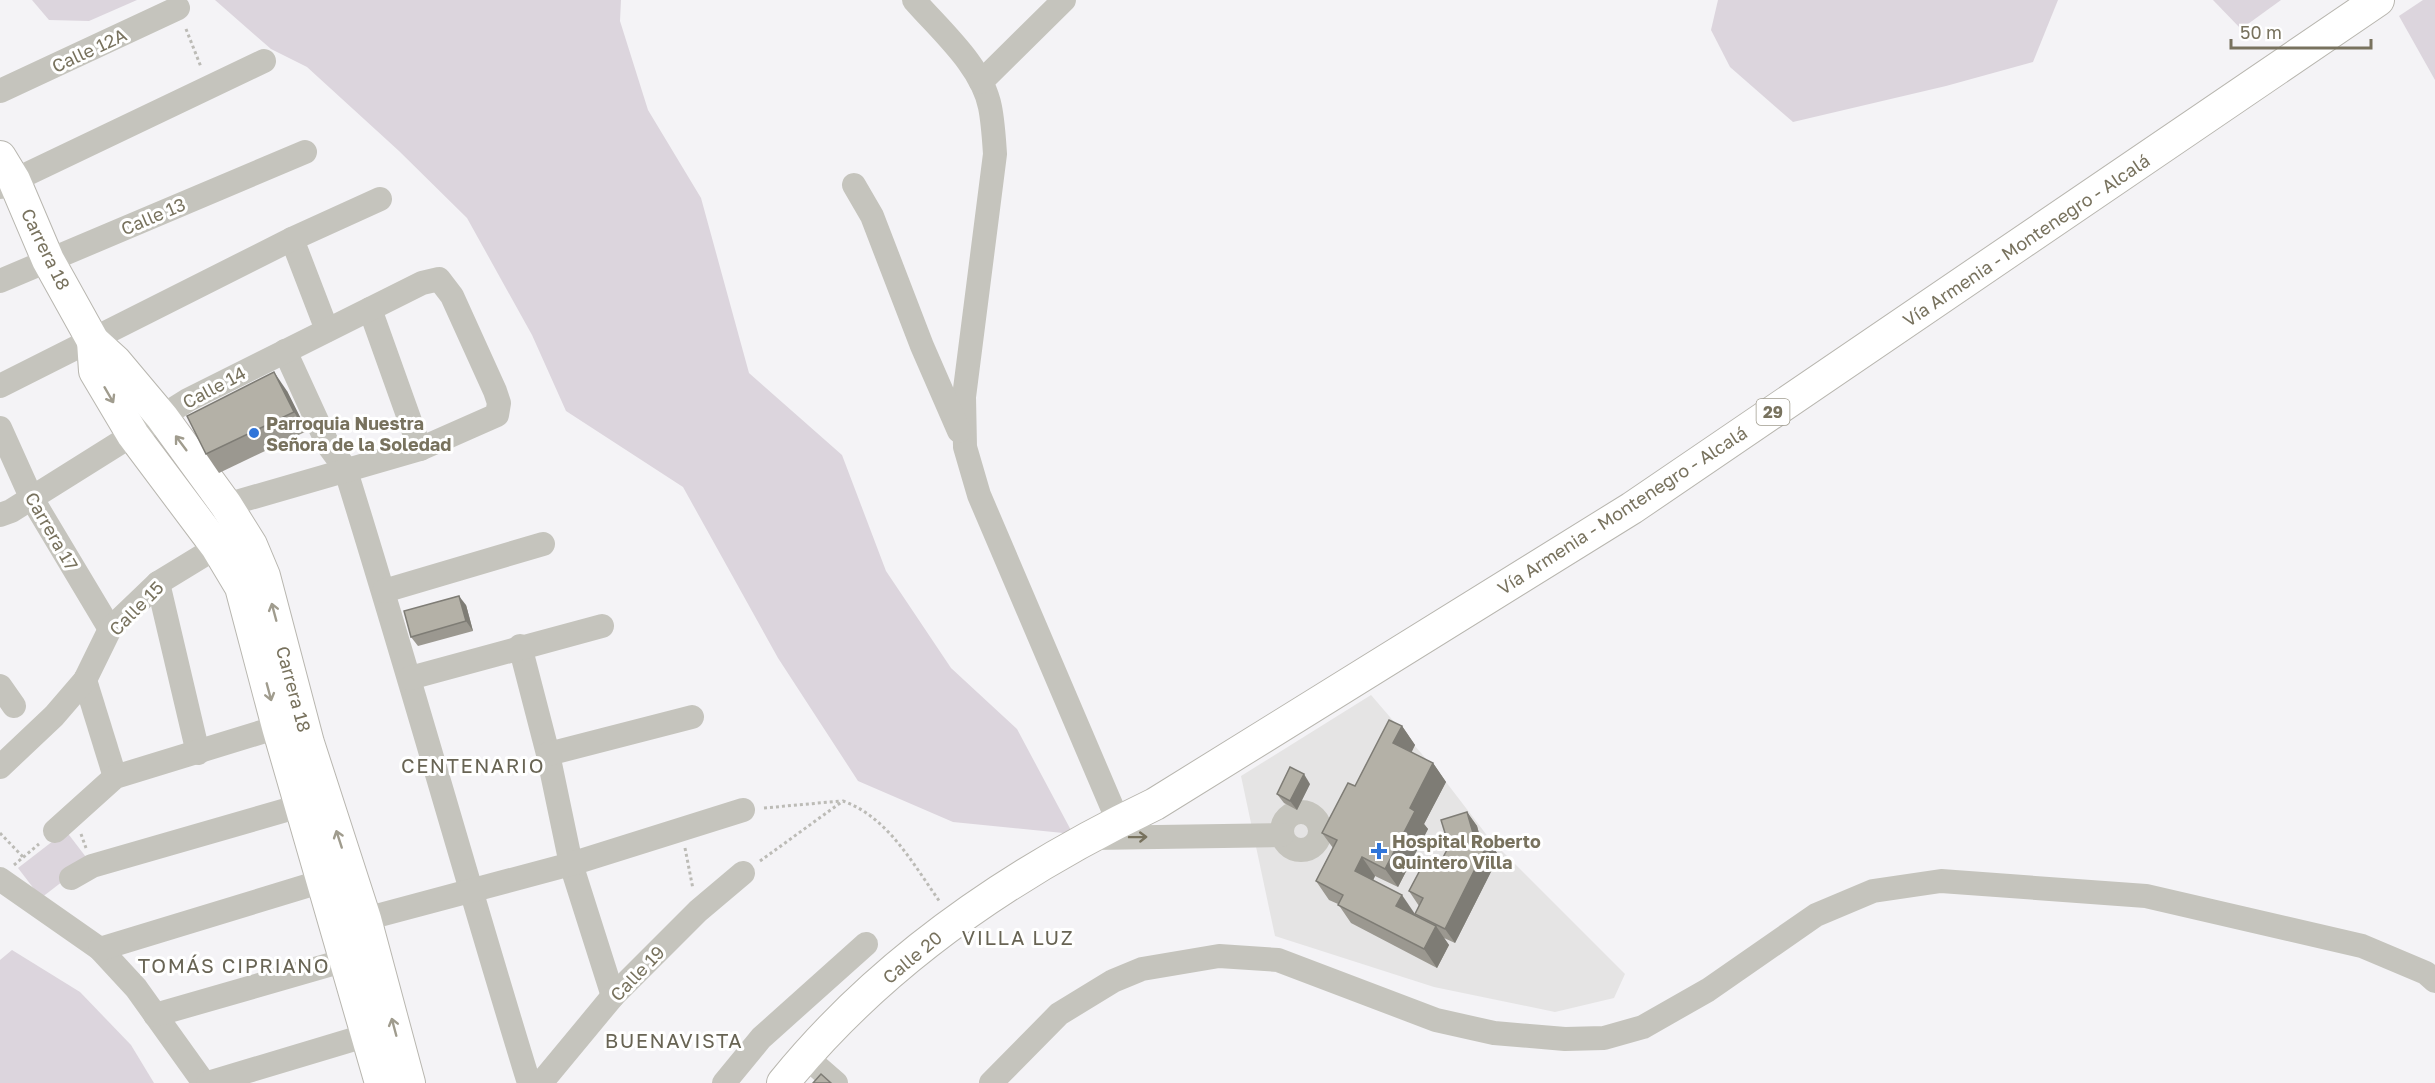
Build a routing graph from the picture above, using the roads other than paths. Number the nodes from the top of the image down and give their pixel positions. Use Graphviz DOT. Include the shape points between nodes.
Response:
graph roads {
  1 [pos="915,0"];
  2 [pos="1064,0"];
  3 [pos="2378,0"];
  4 [pos="178,8"];
  5 [pos="264,61"];
  6 [pos="981,81"];
  7 [pos="0,91"];
  8 [pos="305,152"];
  9 [pos="5,175"];
  10 [pos="854,185"];
  11 [pos="380,199"];
  12 [pos="292,239"];
  13 [pos="48,261"];
  14 [pos="0,281"];
  15 [pos="370,309"];
  16 [pos="327,330"];
  17 [pos="93,340"];
  18 [pos="285,351"];
  19 [pos="0,386"];
  20 [pos="162,417"];
  21 [pos="0,428"];
  22 [pos="133,435"];
  23 [pos="965,447"];
  24 [pos="420,449"];
  25 [pos="345,468"];
  26 [pos="31,497"];
  27 [pos="226,505"];
  28 [pos="0,515"];
  29 [pos="543,544"];
  30 [pos="217,547"];
  31 [pos="158,583"];
  32 [pos="384,591"];
  33 [pos="602,626"];
  34 [pos="110,629"];
  35 [pos="520,646"];
  36 [pos="410,678"];
  37 [pos="85,680"];
  38 [pos="0,686"];
  39 [pos="14,706"];
  40 [pos="692,717"];
  41 [pos="278,727"];
  42 [pos="198,753"];
  43 [pos="548,754"];
  44 [pos="0,767"];
  45 [pos="115,777"];
  46 [pos="1155,804"];
  47 [pos="300,806"];
  48 [pos="743,810"];
  49 [pos="1118,821"];
  50 [pos="55,831"];
  51 [pos="1282,835"];
  52 [pos="1190,837"];
  53 [pos="1086,838"];
  54 [pos="571,864"];
  55 [pos="743,873"];
  56 [pos="71,878"];
  57 [pos="0,879"];
  58 [pos="323,881"];
  59 [pos="469,890"];
  60 [pos="350,923"];
  61 [pos="866,944"];
  62 [pos="100,949"];
  63 [pos="346,960"];
  64 [pos="2435,981"];
  65 [pos="613,996"];
  66 [pos="155,1015"];
  67 [pos="368,1035"];
  68 [pos="805,1056"];
  69 [pos="206,1083"];
  70 [pos="381,1083"];
  71 [pos="409,1083"];
  72 [pos="529,1083"];
  73 [pos="541,1083"];
  74 [pos="724,1083"];
  75 [pos="783,1083"];
  76 [pos="836,1083"];
  77 [pos="991,1083"];
  1 -- 6 [label="street"];
  2 -- 6 [label="street"];
  3 -- 46 [label="main road, Vía Armenia - Montenegro - Alcalá / 29" via="1632,508"];
  4 -- 7 [label="street, Calle 12A"];
  5 -- 9 [label="street"];
  6 -- 23 [label="street" via="990,105 994,154 964,397"];
  8 -- 13 [label="street, Calle 13"];
  9 -- 13 [label="main road, Carrera 18"];
  10 -- 23 [label="street" via="872,216"];
  11 -- 12 [label="street"];
  12 -- 16 [label="street"];
  12 -- 17 [label="street"];
  13 -- 14 [label="street, Calle 13"];
  13 -- 17 [label="main road, Carrera 18"];
  15 -- 16 [label="street, Calle 14"];
  15 -- 24 [label="street"];
  15 -- 24 [label="street, Calle 14" via="422,283 439,279 452,296 499,403 497,415"];
  16 -- 18 [label="street, Calle 14"];
  17 -- 19 [label="street"];
  17 -- 20 [label="main road, Carrera 18"];
  17 -- 22 [label="main road, Carrera 18, one-way" via="95,371"];
  18 -- 20 [label="street, Calle 14"];
  18 -- 25 [label="street" via="328,445"];
  20 -- 22 [label="street, Calle 14"];
  27 -- 20 [label="main road, Carrera 18, one-way"];
  21 -- 26 [label="street, Carrera 17"];
  22 -- 26 [label="street, Calle 14"];
  22 -- 30 [label="main road, Carrera 18"];
  23 -- 49 [label="street" via="979,495"];
  24 -- 25 [label="street"];
  25 -- 27 [label="street"];
  25 -- 32 [label="street"];
  26 -- 28 [label="street, Calle 14"];
  26 -- 34 [label="street, Carrera 17"];
  60 -- 27 [label="main road, Carrera 18, one-way" via="264,576 251,545"];
  29 -- 32 [label="street"];
  30 -- 31 [label="street, Calle 15"];
  30 -- 41 [label="main road, Carrera 18, one-way" via="241,587"];
  31 -- 34 [label="street, Calle 15"];
  31 -- 42 [label="street"];
  32 -- 36 [label="street"];
  33 -- 35 [label="street"];
  34 -- 37 [label="street, Calle 15"];
  35 -- 36 [label="street"];
  35 -- 43 [label="street"];
  36 -- 59 [label="street"];
  37 -- 44 [label="street, Calle 15"];
  37 -- 45 [label="street"];
  38 -- 39 [label="street"];
  40 -- 43 [label="street"];
  41 -- 42 [label="street"];
  41 -- 47 [label="main road, Carrera 18"];
  42 -- 45 [label="street"];
  43 -- 54 [label="street"];
  45 -- 50 [label="street"];
  46 -- 49 [label="main road, Calle 20"];
  46 -- 52 [label="street"];
  47 -- 56 [label="street" via="93,867"];
  47 -- 58 [label="main road, Carrera 18"];
  48 -- 54 [label="street"];
  49 -- 53 [label="main road, Calle 20"];
  51 -- 52 [label="street"];
  53 -- 52 [label="street, one-way"];
  53 -- 68 [label="main road, Calle 20" via="1021,876 908,958"];
  54 -- 59 [label="street"];
  54 -- 65 [label="street"];
  55 -- 65 [label="street, Calle 19" via="698,911"];
  57 -- 62 [label="street"];
  58 -- 60 [label="main road, Carrera 18"];
  58 -- 62 [label="street"];
  59 -- 60 [label="street"];
  59 -- 72 [label="street"];
  60 -- 63 [label="main road, Carrera 18"];
  71 -- 60 [label="main road, Carrera 18, one-way"];
  61 -- 74 [label="street" via="760,1038"];
  62 -- 66 [label="street"];
  63 -- 66 [label="street"];
  63 -- 67 [label="main road, Carrera 18"];
  64 -- 77 [label="street" via="2426,973 2362,946 2146,896 1941,881 1873,891 1816,915 1708,990 1643,1026 1604,1038 1494,1034 1436,1020 1278,960 1219,956 1142,969 1113,981 1059,1014"];
  65 -- 73 [label="street, Calle 19"];
  66 -- 69 [label="street"];
  67 -- 69 [label="street"];
  67 -- 70 [label="main road, Carrera 18"];
  68 -- 75 [label="main road, Calle 20"];
  68 -- 76 [label="street"];
}
